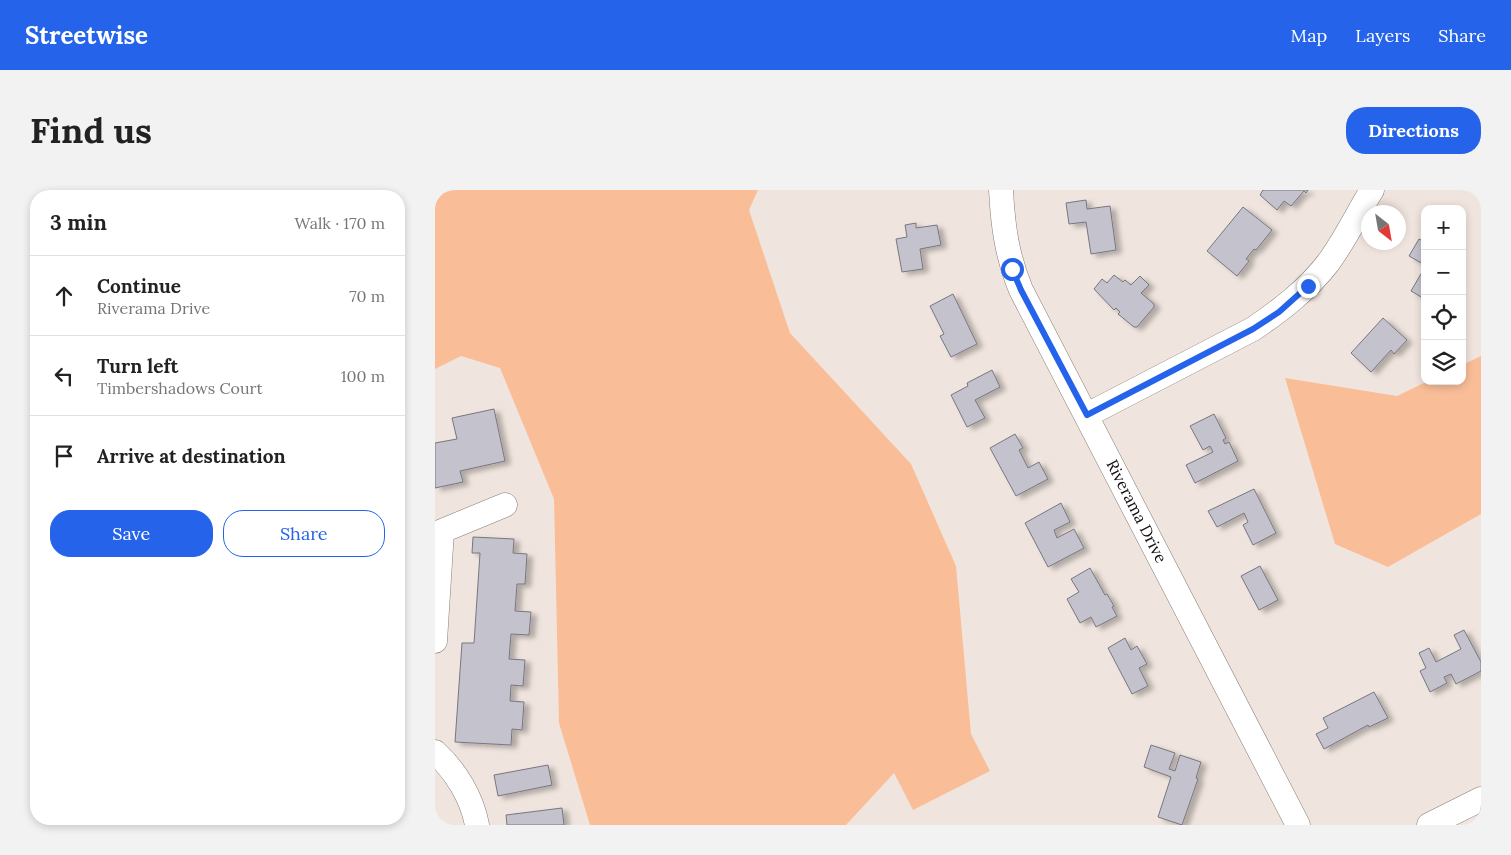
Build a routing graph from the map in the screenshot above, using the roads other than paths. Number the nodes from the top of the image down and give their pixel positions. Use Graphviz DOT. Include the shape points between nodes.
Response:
graph roads {
  1 [pos="1001,190"];
  2 [pos="1372,190"];
  3 [pos="1087,415"];
  4 [pos="505,505"];
  5 [pos="439,533"];
  6 [pos="435,641"];
  7 [pos="435,752"];
  8 [pos="1481,799"];
  9 [pos="477,825"];
  10 [pos="1298,825"];
  11 [pos="1429,825"];
  1 -- 3 [label="street, Riverama Drive" via="1006,247 1012,269"];
  2 -- 3 [label="street" via="1328,263 1279,312 1253,329"];
  3 -- 10 [label="street, Riverama Drive"];
  4 -- 5 [label="street"];
  5 -- 6 [label="street"];
  7 -- 9 [label="street" via="469,797"];
  8 -- 11 [label="street"];
}
